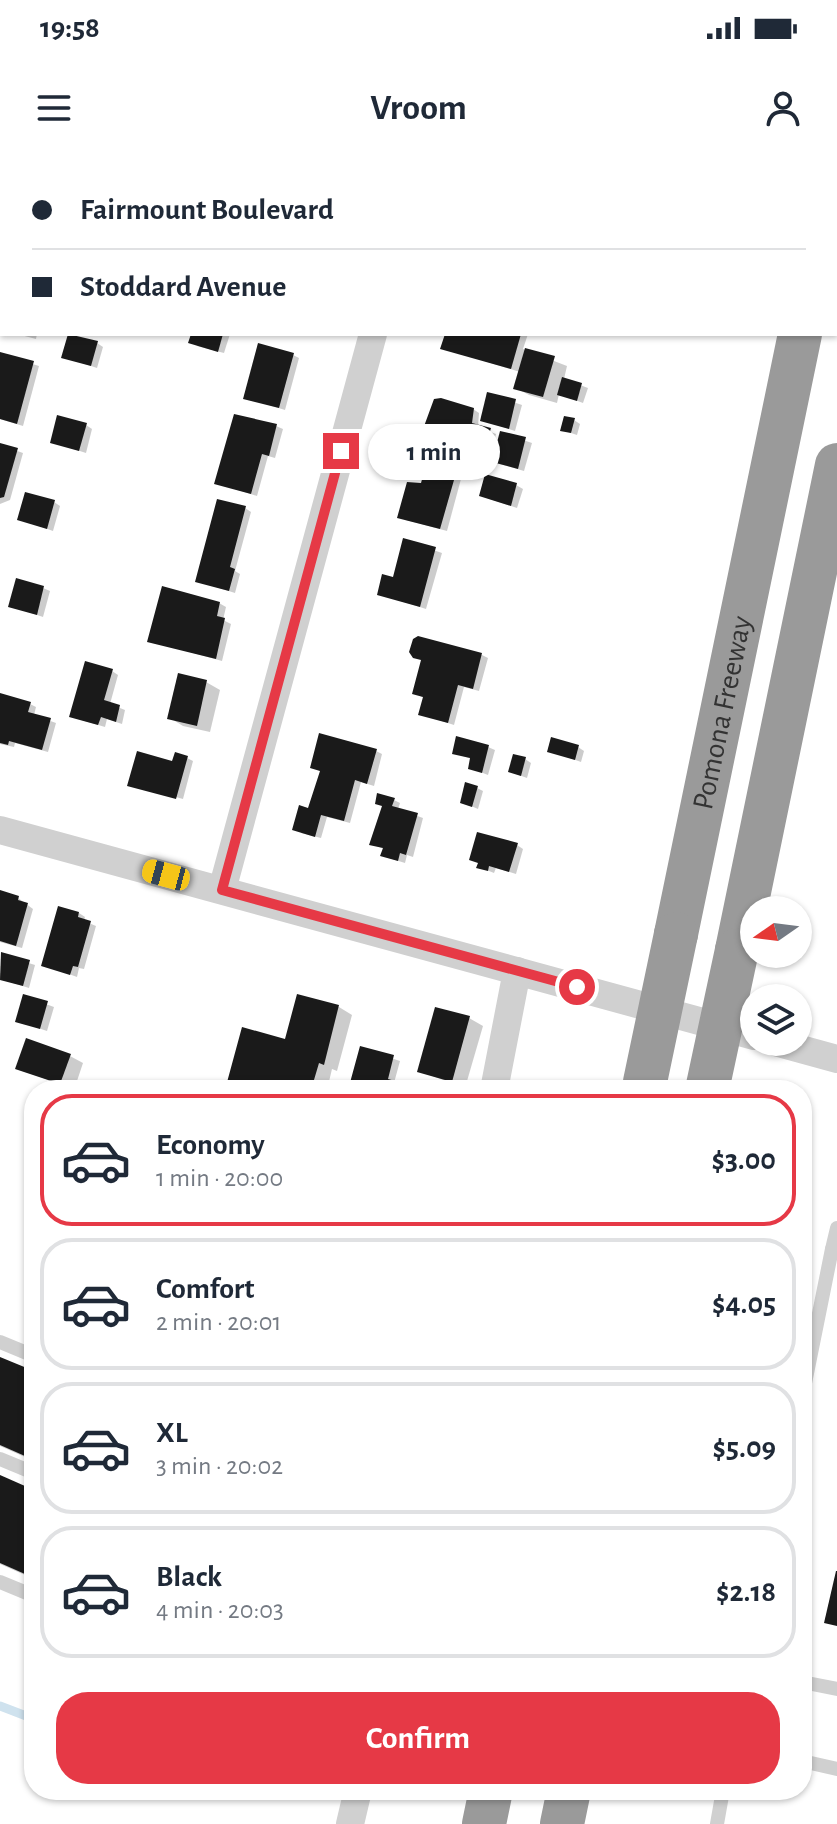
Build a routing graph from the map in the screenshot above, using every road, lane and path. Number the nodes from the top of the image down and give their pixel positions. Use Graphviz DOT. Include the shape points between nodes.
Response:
graph roads {
  1 [pos="372,336"];
  2 [pos="797,336"];
  3 [pos="837,465"];
  4 [pos="837,496"];
  5 [pos="820,546"];
  6 [pos="0,830"];
  7 [pos="222,890"];
  8 [pos="517,971"];
  9 [pos="740,1032"];
  10 [pos="812,1052"];
  11 [pos="837,1059"];
  12 [pos="496,1080"];
  13 [pos="645,1080"];
  14 [pos="709,1080"];
  15 [pos="837,1228"];
  16 [pos="835,1250"];
  17 [pos="0,1342"];
  18 [pos="24,1352"];
  19 [pos="812,1353"];
  20 [pos="0,1459"];
  21 [pos="24,1469"];
  22 [pos="0,1582"];
  23 [pos="24,1592"];
  24 [pos="812,1684"];
  25 [pos="837,1689"];
  26 [pos="812,1763"];
  27 [pos="837,1769"];
  28 [pos="356,1800"];
  29 [pos="489,1800"];
  30 [pos="567,1800"];
  31 [pos="721,1800"];
  32 [pos="350,1824"];
  33 [pos="484,1824"];
  34 [pos="562,1824"];
  35 [pos="717,1824"];
  1 -- 7 [label="street"];
  2 -- 13 [label="highway, Pomona Freeway, bridge" via="788,401"];
  3 -- 5 [label="highway, Pomona Freeway"];
  4 -- 5 [label="highway"];
  5 -- 14 [label="highway, Pomona Freeway, bridge"];
  6 -- 7 [label="street"];
  7 -- 8 [label="street"];
  8 -- 9 [label="street"];
  8 -- 12 [label="street"];
  10 -- 11 [label="street"];
  15 -- 16 [label="lane"];
  16 -- 19 [label="lane"];
  17 -- 18 [label="lane"];
  20 -- 21 [label="lane"];
  22 -- 23 [label="lane"];
  24 -- 25 [label="lane"];
  26 -- 27 [label="lane"];
  28 -- 32 [label="street"];
  29 -- 33 [label="highway"];
  30 -- 34 [label="highway"];
  31 -- 35 [label="lane"];
}
